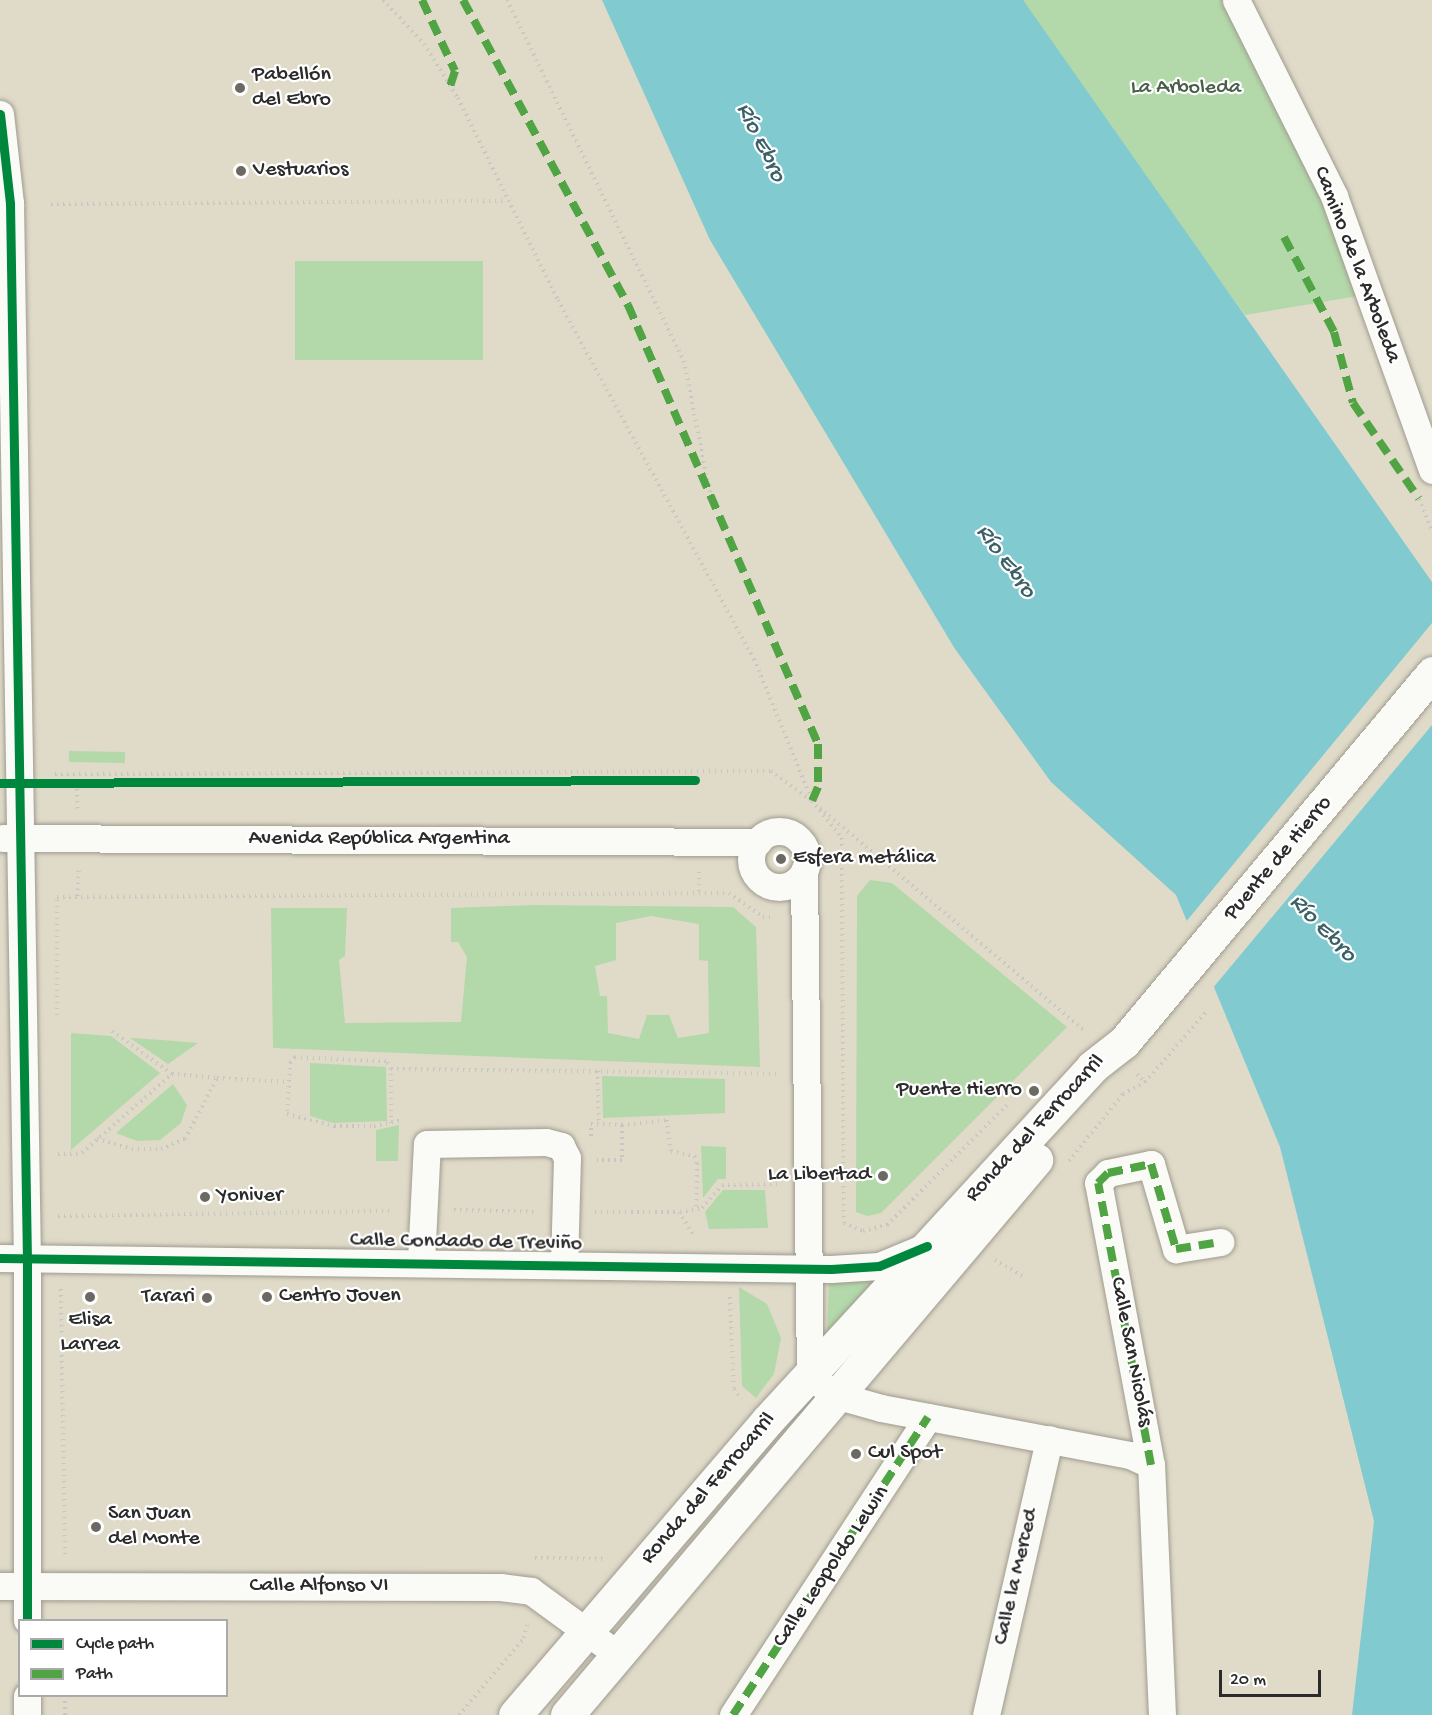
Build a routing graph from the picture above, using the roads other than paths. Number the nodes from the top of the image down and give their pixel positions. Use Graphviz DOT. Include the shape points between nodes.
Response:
graph roads {
  1 [pos="1236,0"];
  2 [pos="0,114"];
  3 [pos="1432,470"];
  4 [pos="1432,673"];
  5 [pos="9,838"];
  6 [pos="758,842"];
  7 [pos="804,872"];
  8 [pos="1116,1046"];
  9 [pos="1220,1242"];
  10 [pos="927,1246"];
  11 [pos="0,1258"];
  12 [pos="27,1258"];
  13 [pos="421,1261"];
  14 [pos="564,1263"];
  15 [pos="807,1269"];
  16 [pos="822,1385"];
  17 [pos="928,1418"];
  18 [pos="1049,1439"];
  19 [pos="1151,1465"];
  20 [pos="0,1586"];
  21 [pos="27,1586"];
  22 [pos="27,1619"];
  23 [pos="585,1632"];
  24 [pos="617,1654"];
  25 [pos="27,1697"];
  26 [pos="27,1715"];
  27 [pos="515,1715"];
  28 [pos="567,1715"];
  29 [pos="733,1715"];
  30 [pos="986,1715"];
  31 [pos="1162,1715"];
  1 -- 3 [label="street, Camino de la Arboleda" via="1334,196"];
  2 -- 5 [label="street" via="10,203 18,783"];
  4 -- 8 [label="main road, Puente de Hierro"];
  5 -- 6 [label="street, Avenida República Argentina"];
  5 -- 12 [label="street"];
  6 -- 7 [label="street" via="779,831 795,836 807,855"];
  6 -- 7 [label="street" via="753,868 764,883 791,884"];
  7 -- 15 [label="street"];
  8 -- 10 [label="main road, Ronda del Ferrocarril"];
  8 -- 16 [label="main road, Ronda del Ferrocarril" via="1120,1061"];
  9 -- 19 [label="street, Calle San Nicolás" via="1176,1249 1151,1164 1108,1173 1098,1183"];
  10 -- 15 [label="street, Calle Condado de Treviño" via="879,1266"];
  10 -- 16 [label="main road, Ronda del Ferrocarril"];
  11 -- 12 [label="street, Calle Condado de Treviño"];
  12 -- 13 [label="street, Calle Condado de Treviño"];
  12 -- 21 [label="street"];
  13 -- 14 [label="street, Calle Condado de Treviño"];
  13 -- 14 [label="street, Calle Condado de Treviño" via="423,1151 430,1141 553,1143 567,1158"];
  14 -- 15 [label="street, Calle Condado de Treviño"];
  15 -- 16 [label="street"];
  16 -- 17 [label="street"];
  16 -- 23 [label="main road, Ronda del Ferrocarril"];
  16 -- 24 [label="main road, Ronda del Ferrocarril"];
  17 -- 18 [label="street"];
  17 -- 29 [label="street, Calle Leopoldo Lewin"];
  18 -- 19 [label="street" via="1130,1455"];
  18 -- 30 [label="street, Calle la Merced"];
  19 -- 31 [label="street, Calle San Nicolás"];
  20 -- 21 [label="street, Calle Alfonso VI"];
  21 -- 22 [label="street"];
  21 -- 23 [label="street, Calle Alfonso VI" via="500,1587 531,1591"];
  23 -- 24 [label="street, Calle Alfonso VI"];
  23 -- 27 [label="main road, Ronda del Ferrocarril"];
  24 -- 28 [label="main road, Ronda del Ferrocarril"];
  25 -- 26 [label="street"];
}
